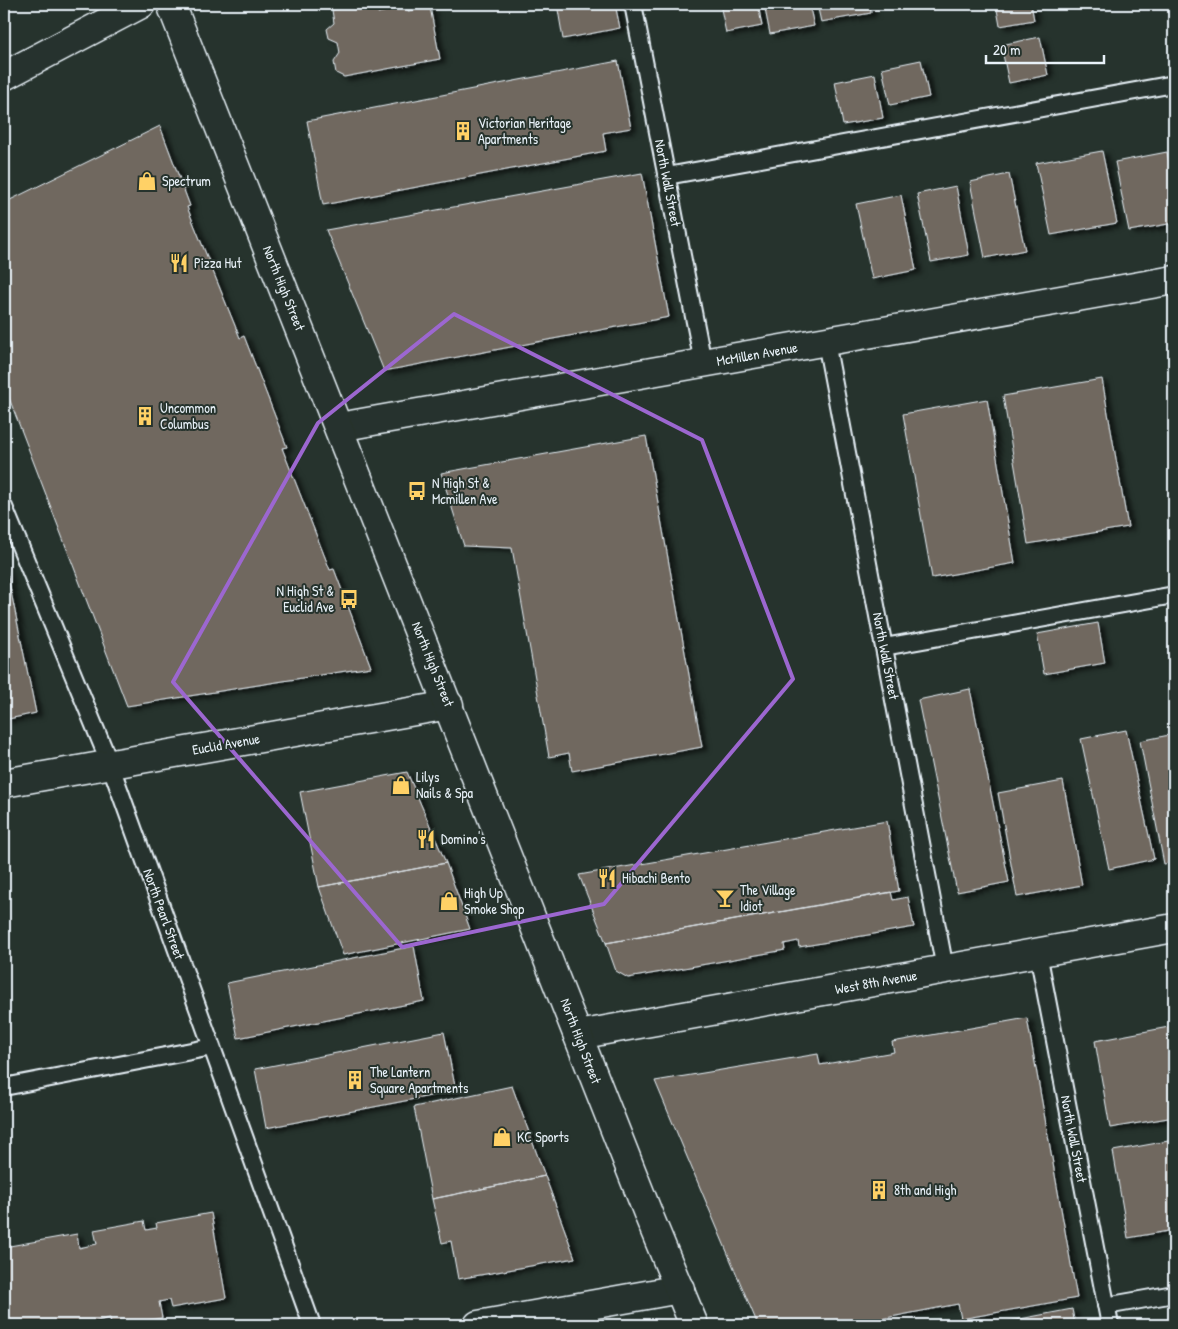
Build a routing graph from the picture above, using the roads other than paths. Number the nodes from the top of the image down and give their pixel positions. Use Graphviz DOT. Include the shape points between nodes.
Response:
graph roads {
  1 [pos="141,4"];
  2 [pos="172,4"];
  3 [pos="633,4"];
  4 [pos="4,76"];
  5 [pos="1174,84"];
  6 [pos="667,176"];
  7 [pos="1174,280"];
  8 [pos="826,342"];
  9 [pos="703,363"];
  10 [pos="339,427"];
  11 [pos="4,507"];
  12 [pos="1174,595"];
  13 [pos="884,647"];
  14 [pos="449,705"];
  15 [pos="110,764"];
  16 [pos="4,784"];
  17 [pos="1174,928"];
  18 [pos="1038,953"];
  19 [pos="945,970"];
  20 [pos="578,1036"];
  21 [pos="212,1047"];
  22 [pos="4,1087"];
  23 [pos="680,1289"];
  24 [pos="1174,1294"];
  25 [pos="1106,1306"];
  26 [pos="312,1325"];
  27 [pos="478,1325"];
  28 [pos="694,1325"];
  29 [pos="1110,1325"];
  1 -- 4 [label="street"];
  2 -- 10 [label="street, North High Street"];
  3 -- 6 [label="lane, North Wall Street"];
  5 -- 6 [label="lane"];
  6 -- 9 [label="lane, North Wall Street"];
  7 -- 8 [label="street, McMillen Avenue"];
  8 -- 9 [label="street, McMillen Avenue"];
  8 -- 13 [label="lane, North Wall Street"];
  9 -- 10 [label="street, McMillen Avenue"];
  10 -- 14 [label="street, North High Street"];
  11 -- 15 [label="lane, North Pearl Street"];
  12 -- 13 [label="lane"];
  13 -- 19 [label="lane, North Wall Street"];
  14 -- 15 [label="street, Euclid Avenue"];
  14 -- 20 [label="street, North High Street"];
  15 -- 16 [label="street, Euclid Avenue"];
  15 -- 21 [label="lane, North Pearl Street"];
  17 -- 18 [label="street, West 8th Avenue"];
  18 -- 19 [label="street, West 8th Avenue"];
  18 -- 25 [label="lane, North Wall Street"];
  19 -- 20 [label="street, West 8th Avenue"];
  20 -- 23 [label="street, North High Street"];
  21 -- 22 [label="lane"];
  21 -- 26 [label="lane, North Pearl Street"];
  23 -- 27 [label="street"];
  23 -- 28 [label="street, North High Street"];
  24 -- 25 [label="lane"];
  25 -- 29 [label="lane, North Wall Street"];
}
